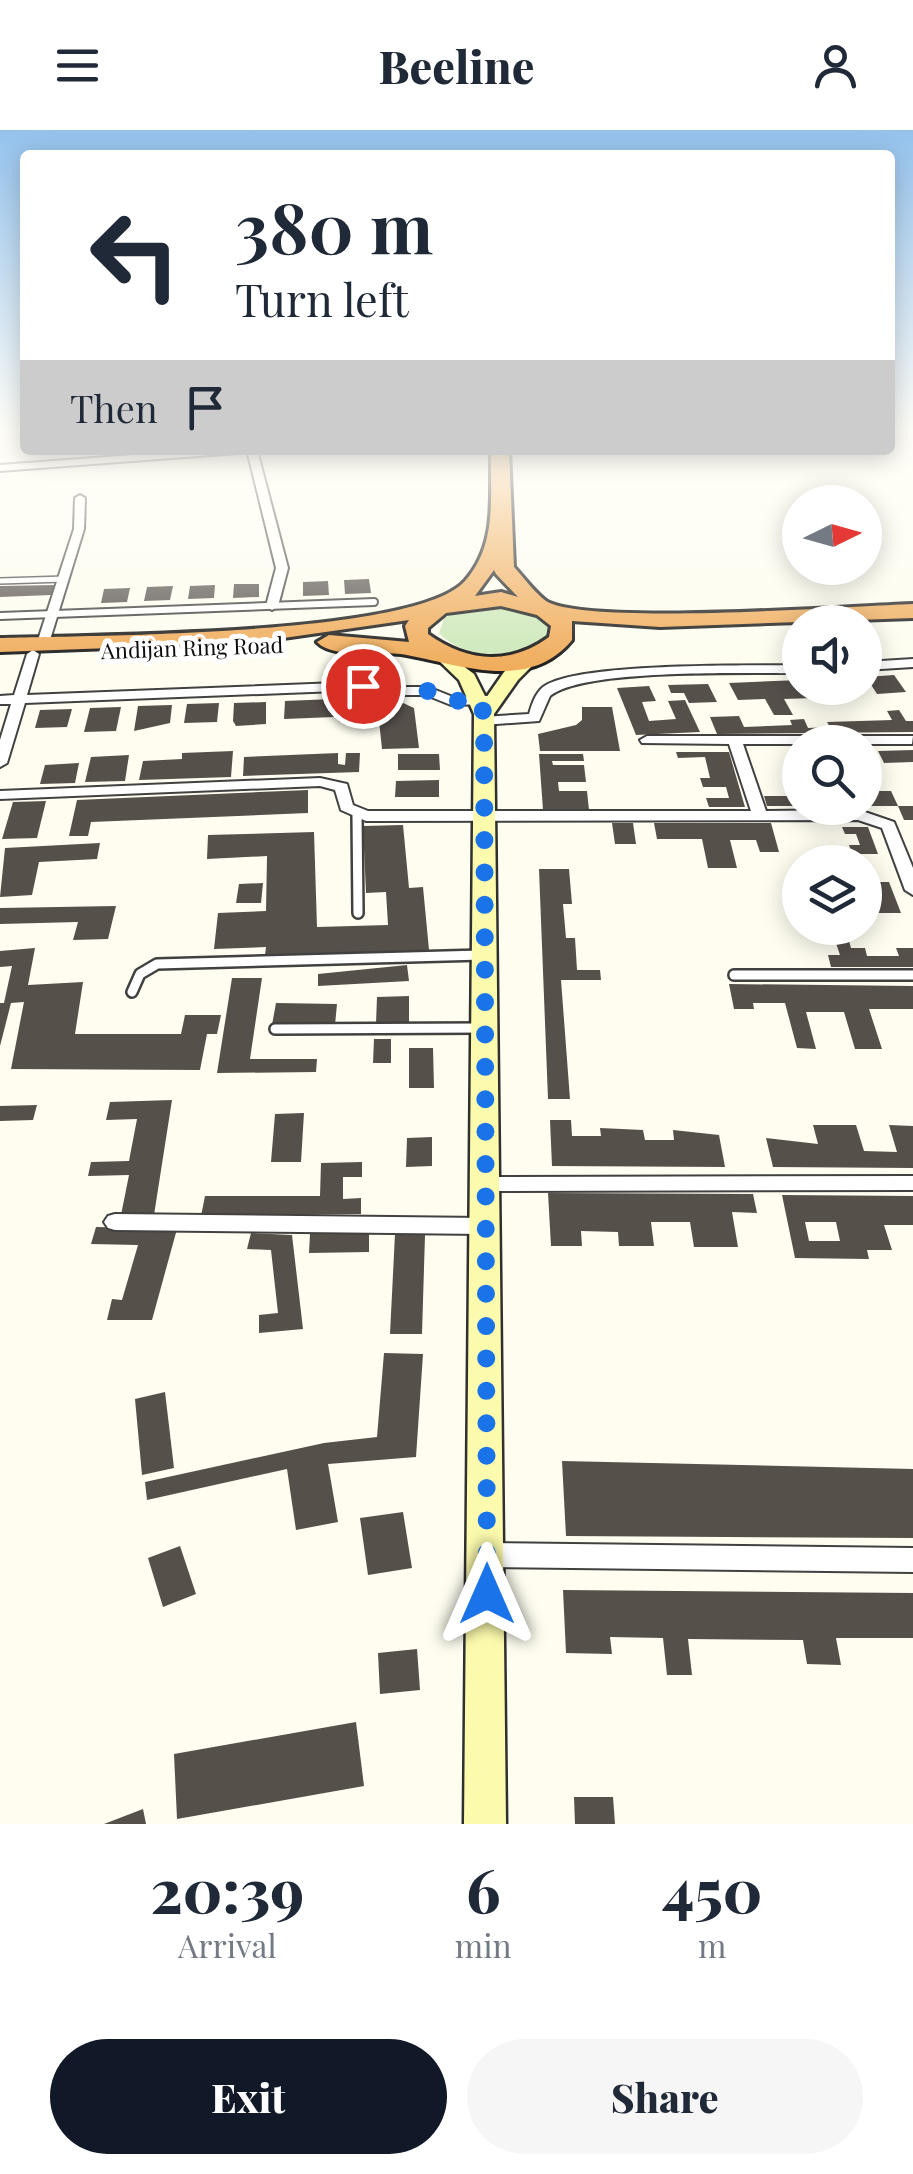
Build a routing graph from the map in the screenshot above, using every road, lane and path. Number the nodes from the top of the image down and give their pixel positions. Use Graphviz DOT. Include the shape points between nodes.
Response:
graph roads {
  1 [pos="80,509"];
  2 [pos="267,509"];
  3 [pos="500,509"];
  4 [pos="500,540"];
  5 [pos="66,579"];
  6 [pos="0,582"];
  7 [pos="374,602"];
  8 [pos="272,606"];
  9 [pos="440,607"];
  10 [pos="540,607"];
  11 [pos="913,612"];
  12 [pos="56,614"];
  13 [pos="0,616"];
  14 [pos="913,620"];
  15 [pos="882,621"];
  16 [pos="782,625"];
  17 [pos="0,644"];
  18 [pos="557,647"];
  19 [pos="38,648"];
  20 [pos="0,655"];
  21 [pos="443,656"];
  22 [pos="530,660"];
  23 [pos="913,663"];
  24 [pos="882,665"];
  25 [pos="782,669"];
  26 [pos="23,698"];
  27 [pos="0,700"];
  28 [pos="485,708"];
  29 [pos="647,740"];
  30 [pos="734,740"];
  31 [pos="912,740"];
  32 [pos="0,763"];
  33 [pos="0,794"];
  34 [pos="357,815"];
  35 [pos="760,815"];
  36 [pos="484,819"];
  37 [pos="913,890"];
  38 [pos="358,914"];
  39 [pos="485,955"];
  40 [pos="734,975"];
  41 [pos="913,975"];
  42 [pos="132,992"];
  43 [pos="485,1028"];
  44 [pos="275,1029"];
  45 [pos="913,1183"];
  46 [pos="484,1184"];
  47 [pos="115,1222"];
  48 [pos="484,1226"];
  49 [pos="487,1555"];
  50 [pos="913,1560"];
  51 [pos="485,1824"];
  1 -- 5 [label="street"];
  2 -- 8 [label="street" via="282,568"];
  3 -- 4 [label="highway"];
  4 -- 9 [label="highway" via="470,588"];
  4 -- 10 [label="highway" via="504,569"];
  5 -- 6 [label="lane"];
  5 -- 12 [label="street"];
  7 -- 8 [label="lane"];
  8 -- 12 [label="lane"];
  9 -- 10 [label="highway, Andijan Ring Road" via="501,599"];
  9 -- 19 [label="highway, Andijan Ring Road" via="311,628"];
  9 -- 21 [label="highway" via="416,626 417,637"];
  10 -- 11 [label="highway" via="660,620"];
  10 -- 18 [label="highway" via="564,626"];
  12 -- 13 [label="lane"];
  12 -- 19 [label="street"];
  14 -- 15 [label="highway"];
  16 -- 18 [label="highway" via="653,630"];
  17 -- 19 [label="highway, Andijan Ring Road"];
  18 -- 22 [label="highway"];
  19 -- 20 [label="highway, Andijan Ring Road"];
  19 -- 21 [label="highway, Andijan Ring Road" via="327,642"];
  19 -- 26 [label="street"];
  21 -- 22 [label="highway, Andijan Ring Road" via="486,664"];
  21 -- 28 [label="main road"];
  22 -- 28 [label="main road"];
  23 -- 24 [label="street"];
  25 -- 28 [label="street" via="585,678 549,689 534,718"];
  26 -- 27 [label="street"];
  26 -- 28 [label="street" via="363,686 428,691"];
  26 -- 32 [label="street"];
  28 -- 36 [label="main road"];
  29 -- 30 [label="street"];
  30 -- 31 [label="street"];
  30 -- 35 [label="street"];
  33 -- 34 [label="street" via="333,783"];
  34 -- 36 [label="street"];
  34 -- 38 [label="lane"];
  35 -- 36 [label="street"];
  35 -- 37 [label="street" via="878,818 890,825"];
  36 -- 39 [label="main road"];
  39 -- 42 [label="lane" via="157,964 140,974"];
  39 -- 43 [label="main road"];
  40 -- 41 [label="lane"];
  43 -- 44 [label="lane"];
  43 -- 46 [label="main road"];
  45 -- 46 [label="street"];
  46 -- 48 [label="main road"];
  47 -- 48 [label="street"];
  48 -- 49 [label="main road"];
  49 -- 50 [label="street"];
  49 -- 51 [label="main road"];
}
